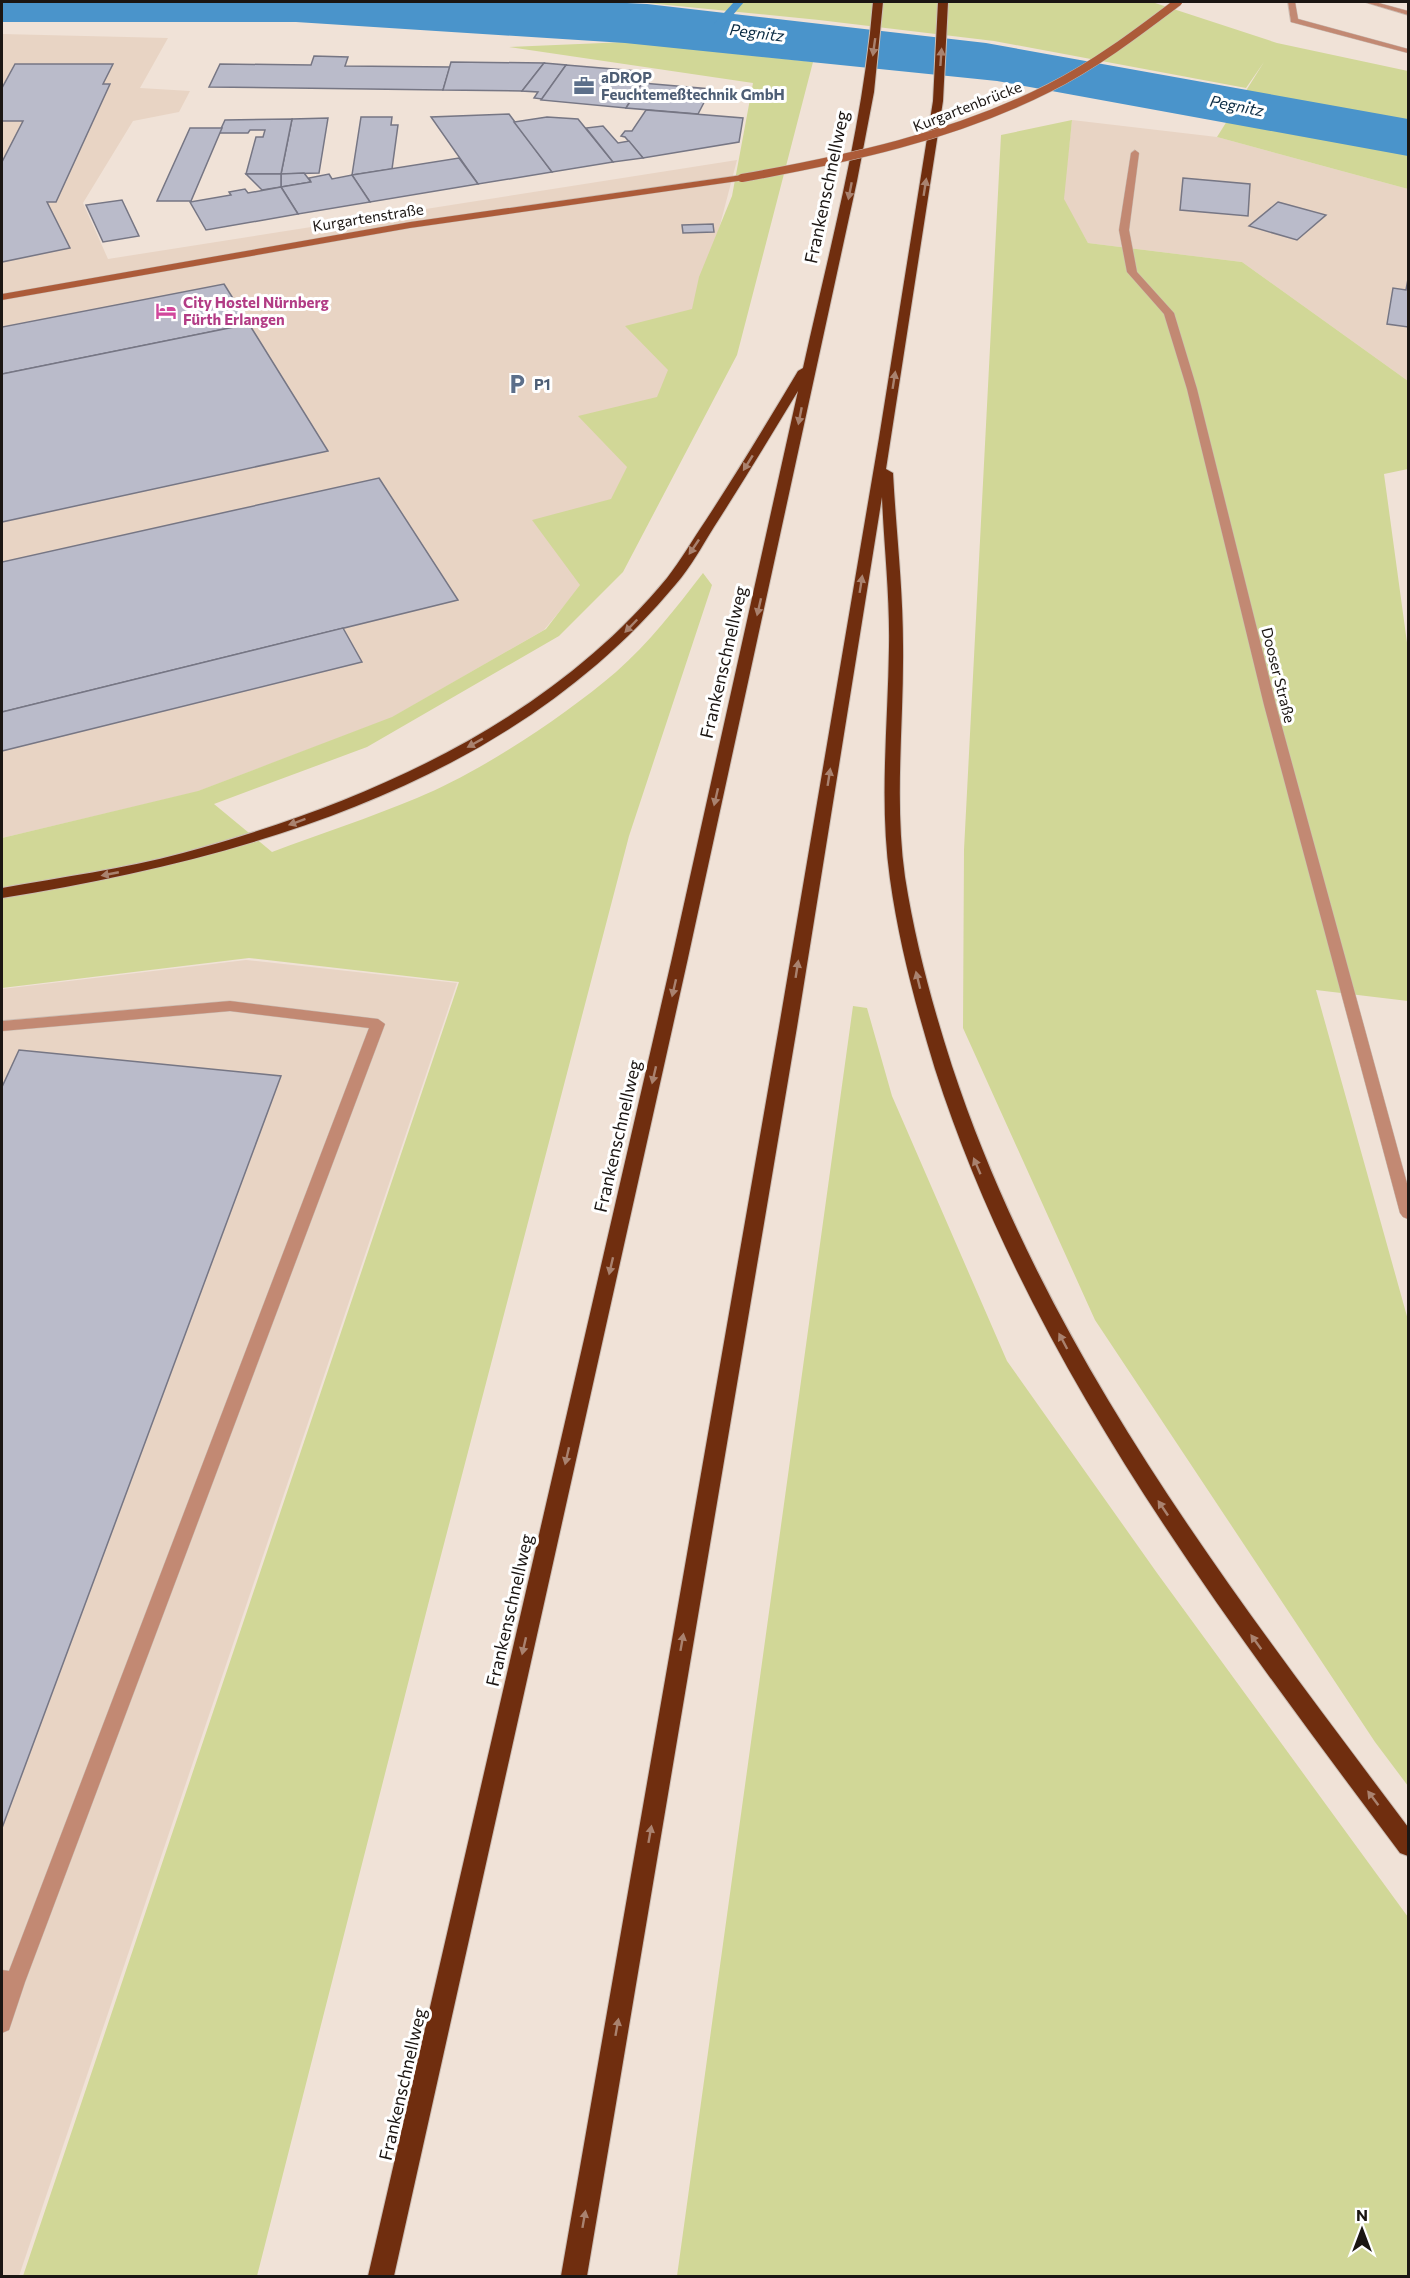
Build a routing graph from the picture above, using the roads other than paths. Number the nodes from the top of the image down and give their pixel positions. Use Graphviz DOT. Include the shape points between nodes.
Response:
graph roads {
  1 [pos="878,2"];
  2 [pos="944,2"];
  3 [pos="1178,2"];
  4 [pos="1291,2"];
  5 [pos="1368,2"];
  6 [pos="1408,13"];
  7 [pos="1408,51"];
  8 [pos="1135,153"];
  9 [pos="742,178"];
  10 [pos="2,297"];
  11 [pos="811,359"];
  12 [pos="885,438"];
  13 [pos="2,893"];
  14 [pos="2,1026"];
  15 [pos="1408,1213"];
  16 [pos="1408,1845"];
  17 [pos="8,1981"];
  18 [pos="2,2023"];
  19 [pos="381,2277"];
  20 [pos="574,2277"];
  1 -- 11 [label="highway, Frankenschnellweg, one-way" via="868,92 849,196"];
  12 -- 2 [label="highway, one-way" via="938,101"];
  3 -- 9 [label="main road, Kurgartenbrücke, bridge" via="1098,60 1001,111 875,151"];
  4 -- 7 [label="street" via="1294,20"];
  5 -- 6 [label="street"];
  8 -- 15 [label="street, Dooser Straße" via="1124,230 1132,272 1170,313 1270,705"];
  9 -- 10 [label="main road, Kurgartenstraße" via="410,225"];
  11 -- 13 [label="highway, one-way" via="670,583 609,648 521,715 447,759 362,798 266,834 124,872"];
  11 -- 19 [label="highway, Frankenschnellweg, one-way" via="667,1018"];
  16 -- 12 [label="highway, one-way" via="1258,1645 1135,1467 1026,1272 975,1164 916,975 895,858 890,746 896,651"];
  20 -- 12 [label="highway, one-way"];
  14 -- 17 [label="street" via="230,1006 378,1024"];
  17 -- 18 [label="street"];
}
